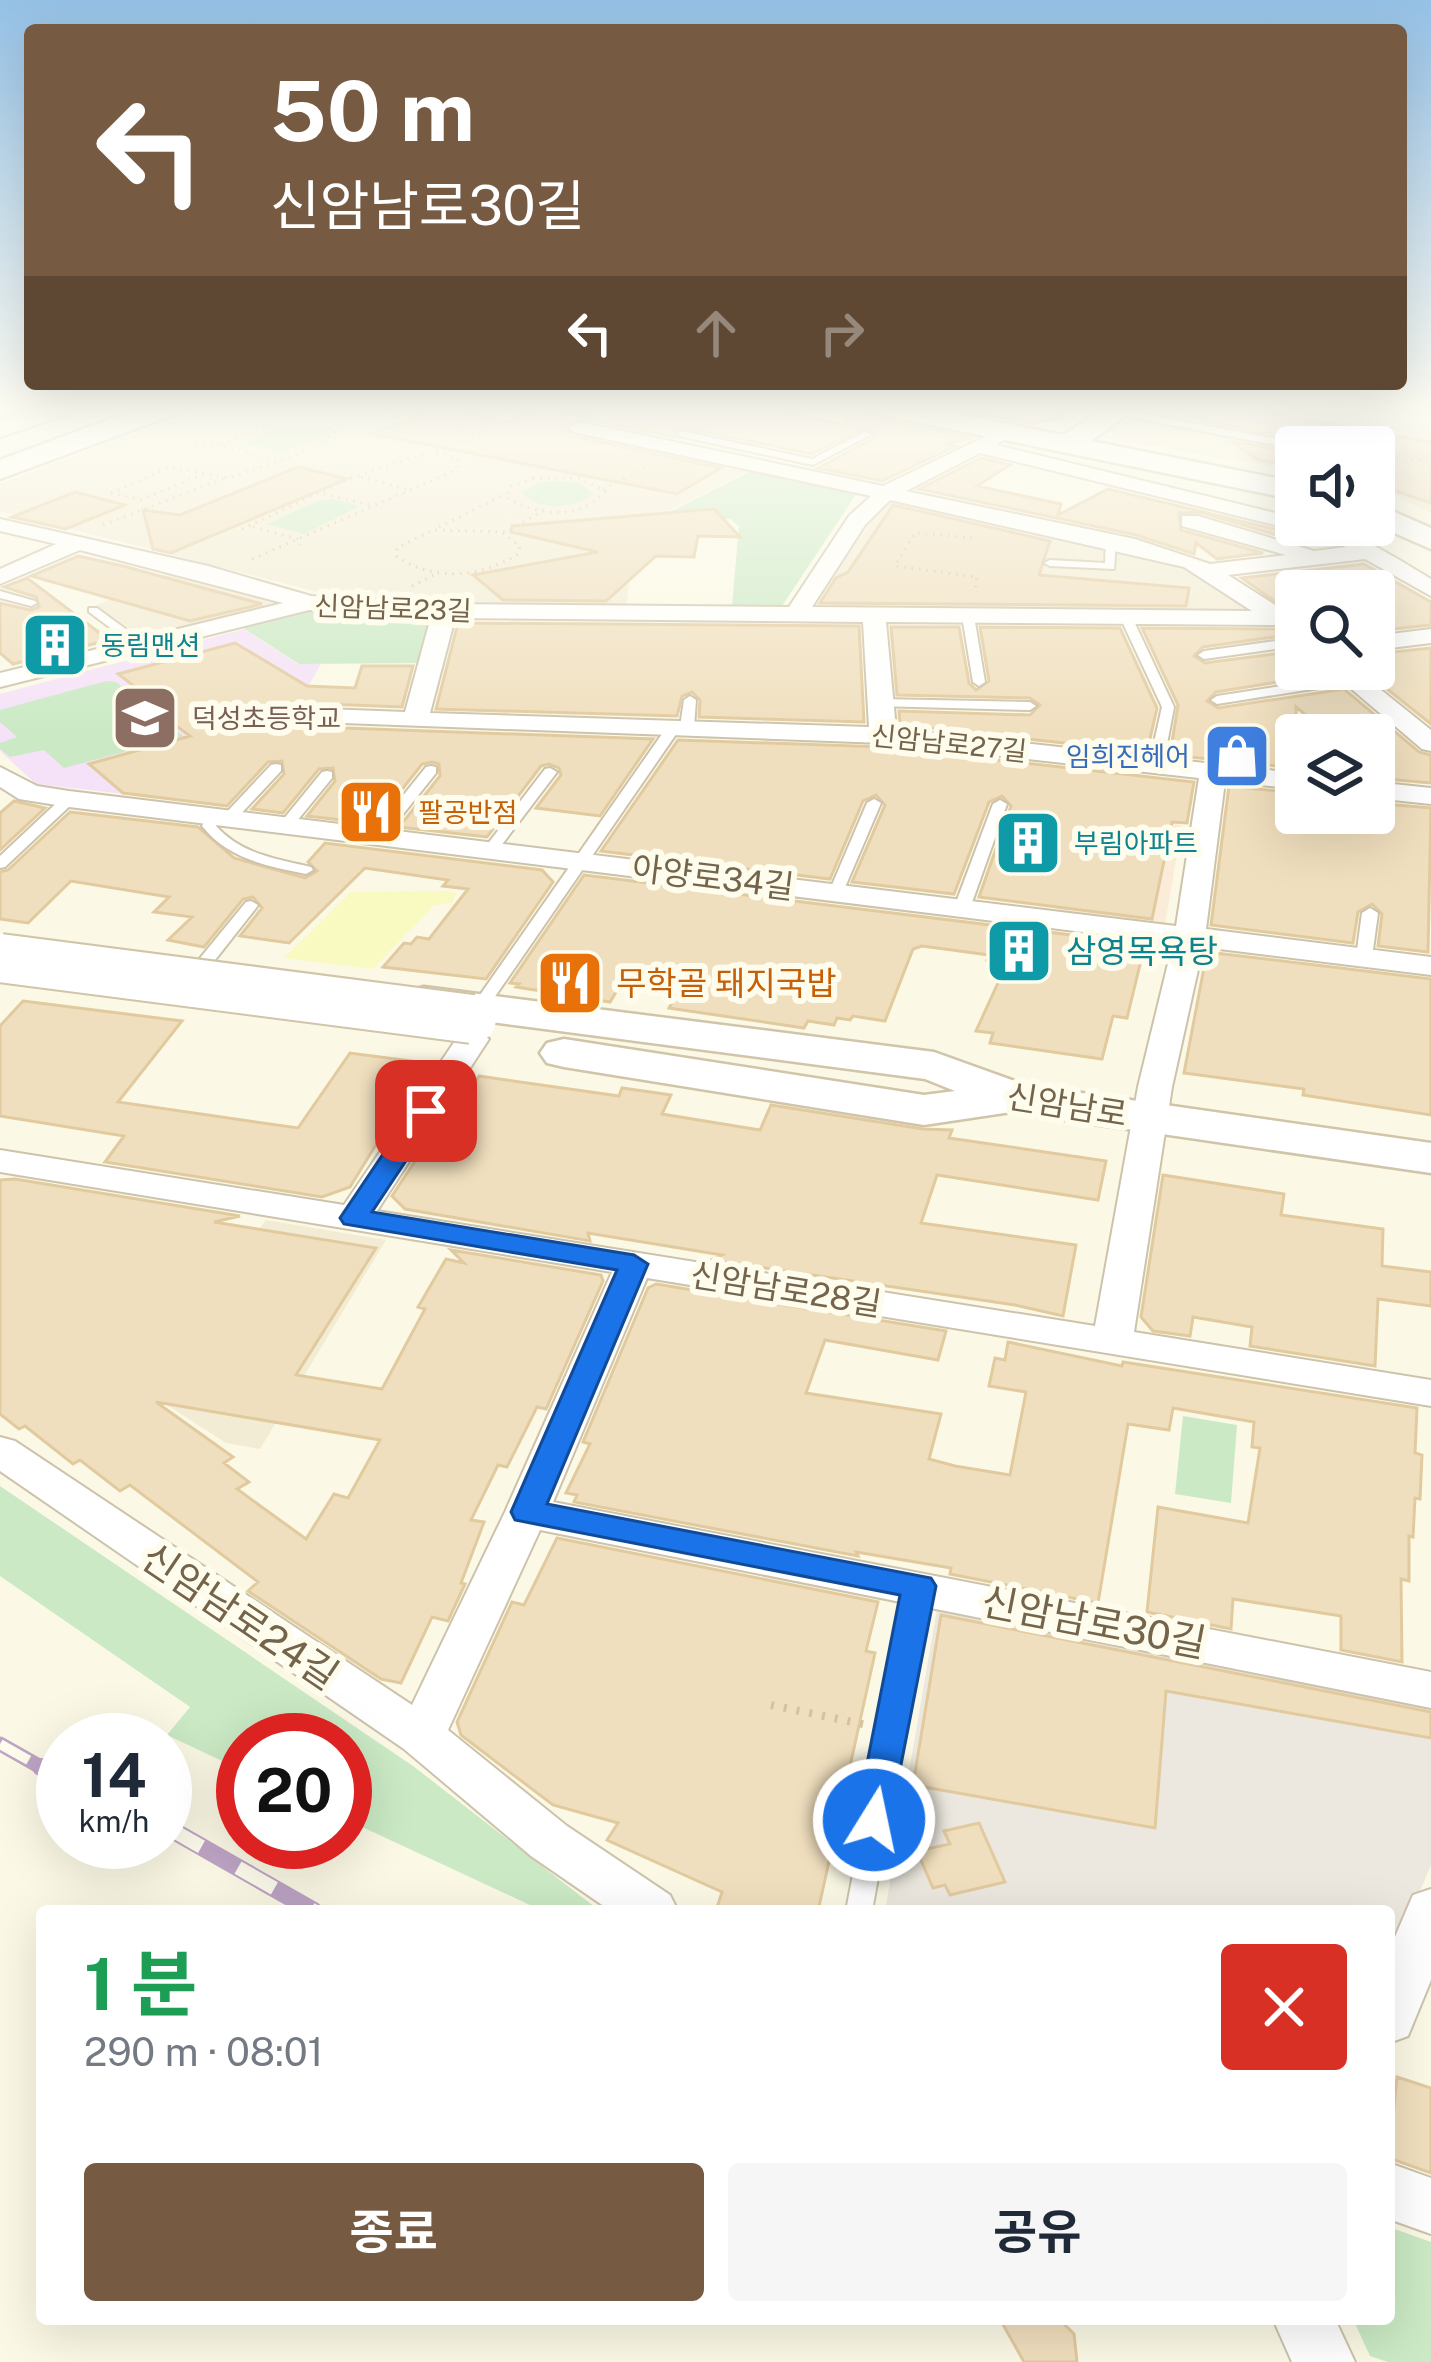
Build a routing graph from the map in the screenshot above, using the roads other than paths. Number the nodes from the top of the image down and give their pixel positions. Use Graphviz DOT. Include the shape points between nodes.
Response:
graph roads {
  1 [pos="862,516"];
  2 [pos="993,516"];
  3 [pos="1168,516"];
  4 [pos="1142,522"];
  5 [pos="1395,522"];
  6 [pos="0,525"];
  7 [pos="1431,540"];
  8 [pos="1111,541"];
  9 [pos="77,544"];
  10 [pos="1358,546"];
  11 [pos="1372,551"];
  12 [pos="1314,558"];
  13 [pos="1050,563"];
  14 [pos="1208,571"];
  15 [pos="0,578"];
  16 [pos="1431,589"];
  17 [pos="0,594"];
  18 [pos="31,603"];
  19 [pos="309,603"];
  20 [pos="93,610"];
  21 [pos="445,611"];
  22 [pos="796,614"];
  23 [pos="874,615"];
  24 [pos="968,616"];
  25 [pos="1126,617"];
  26 [pos="1275,617"];
  27 [pos="1275,624"];
  28 [pos="1431,636"];
  29 [pos="1395,640"];
  30 [pos="140,644"];
  31 [pos="1275,645"];
  32 [pos="1204,655"];
  33 [pos="2,678"];
  34 [pos="979,682"];
  35 [pos="1275,688"];
  36 [pos="1366,690"];
  37 [pos="1216,700"];
  38 [pos="881,703"];
  39 [pos="1030,706"];
  40 [pos="326,717"];
  41 [pos="684,718"];
  42 [pos="415,721"];
  43 [pos="883,735"];
  44 [pos="1431,743"];
  45 [pos="1156,765"];
  46 [pos="276,768"];
  47 [pos="431,770"];
  48 [pos="550,772"];
  49 [pos="1214,772"];
  50 [pos="0,775"];
  51 [pos="327,775"];
  52 [pos="1275,779"];
  53 [pos="1395,792"];
  54 [pos="1431,796"];
  55 [pos="69,799"];
  56 [pos="874,803"];
  57 [pos="1000,804"];
  58 [pos="223,815"];
  59 [pos="287,824"];
  60 [pos="379,835"];
  61 [pos="492,848"];
  62 [pos="580,860"];
  63 [pos="0,864"];
  64 [pos="306,870"];
  65 [pos="836,892"];
  66 [pos="250,905"];
  67 [pos="962,908"];
  68 [pos="1370,913"];
  69 [pos="1190,935"];
  70 [pos="0,943"];
  71 [pos="1364,957"];
  72 [pos="0,958"];
  73 [pos="1431,966"];
  74 [pos="0,969"];
  75 [pos="198,970"];
  76 [pos="476,1024"];
  77 [pos="1014,1097"];
  78 [pos="1150,1118"];
  79 [pos="1431,1158"];
  80 [pos="0,1160"];
  81 [pos="354,1218"];
  82 [pos="634,1264"];
  83 [pos="1112,1344"];
  84 [pos="1431,1393"];
  85 [pos="0,1451"];
  86 [pos="527,1512"];
  87 [pos="919,1586"];
  88 [pos="1431,1690"];
  89 [pos="421,1736"];
  90 [pos="643,1905"];
  91 [pos="860,1905"];
  92 [pos="1431,1911"];
  93 [pos="1395,2004"];
  94 [pos="1395,2193"];
  95 [pos="1431,2206"];
  96 [pos="1306,2325"];
  97 [pos="1324,2362"];
  1 -- 22 [label="street"];
  2 -- 8 [label="street, 신암남로23길"];
  3 -- 12 [label="street"];
  4 -- 8 [label="street"];
  5 -- 7 [label="main road"];
  6 -- 9 [label="street"];
  8 -- 13 [label="lane" via="1110,567"];
  8 -- 14 [label="street, 신암남로23길"];
  9 -- 15 [label="street"];
  9 -- 19 [label="street"];
  10 -- 11 [label="street"];
  11 -- 12 [label="street"];
  11 -- 16 [label="street"];
  12 -- 14 [label="street"];
  14 -- 26 [label="street, 신암남로23길"];
  17 -- 18 [label="lane"];
  19 -- 21 [label="street, 신암남로23길"];
  19 -- 30 [label="street, 신암남로23길"];
  20 -- 30 [label="lane"];
  21 -- 22 [label="street, 신암남로23길"];
  21 -- 42 [label="street"];
  22 -- 23 [label="street, 신암남로23길"];
  23 -- 24 [label="street, 신암남로23길"];
  23 -- 38 [label="street"];
  24 -- 25 [label="street, 신암남로23길"];
  24 -- 34 [label="lane"];
  25 -- 27 [label="street, 신암남로23길"];
  25 -- 45 [label="lane" via="1168,706"];
  28 -- 29 [label="street"];
  30 -- 33 [label="street, 신암남로23길"];
  31 -- 32 [label="lane"];
  35 -- 37 [label="lane"];
  36 -- 44 [label="street"];
  38 -- 39 [label="lane"];
  38 -- 43 [label="street"];
  40 -- 42 [label="street, 신암남로27길"];
  41 -- 42 [label="street, 신암남로27길"];
  41 -- 43 [label="street, 신암남로27길"];
  41 -- 62 [label="lane"];
  43 -- 45 [label="street, 신암남로27길"];
  45 -- 49 [label="street, 신암남로27길"];
  46 -- 58 [label="lane"];
  47 -- 60 [label="lane"];
  48 -- 61 [label="lane"];
  49 -- 52 [label="street, 신암남로27길"];
  49 -- 69 [label="street"];
  50 -- 55 [label="street, 아양로34길" via="29,793"];
  51 -- 59 [label="lane"];
  53 -- 54 [label="street"];
  55 -- 58 [label="street, 아양로34길"];
  55 -- 63 [label="lane"];
  56 -- 65 [label="lane"];
  57 -- 67 [label="lane"];
  58 -- 59 [label="street, 아양로34길"];
  58 -- 64 [label="lane" via="209,826 219,841"];
  59 -- 60 [label="street, 아양로34길"];
  60 -- 61 [label="street, 아양로34길"];
  61 -- 62 [label="street, 아양로34길"];
  62 -- 65 [label="street, 아양로34길"];
  62 -- 76 [label="lane"];
  65 -- 67 [label="street, 아양로34길"];
  66 -- 75 [label="lane"];
  67 -- 69 [label="street, 아양로34길"];
  68 -- 71 [label="lane"];
  69 -- 71 [label="street, 아양로34길"];
  69 -- 78 [label="street"];
  70 -- 75 [label="main road"];
  71 -- 73 [label="street, 아양로34길"];
  72 -- 77 [label="main road, 신암남로, bridge"];
  74 -- 76 [label="main road"];
  75 -- 76 [label="main road"];
  76 -- 77 [label="main road" via="924,1110"];
  76 -- 81 [label="street"];
  77 -- 78 [label="main road, 신암남로"];
  78 -- 79 [label="main road, 신암남로"];
  78 -- 83 [label="street"];
  80 -- 81 [label="street"];
  81 -- 82 [label="street, 신암남로28길"];
  82 -- 83 [label="street, 신암남로28길"];
  82 -- 86 [label="street"];
  83 -- 84 [label="street, 신암남로28길"];
  85 -- 89 [label="street, 신암남로24길"];
  86 -- 87 [label="street, 신암남로30길"];
  86 -- 89 [label="street"];
  87 -- 88 [label="street, 신암남로30길"];
  87 -- 91 [label="lane"];
  89 -- 90 [label="street, 신암남로24길"];
  92 -- 93 [label="street"];
  94 -- 95 [label="street"];
  96 -- 97 [label="street"];
}
